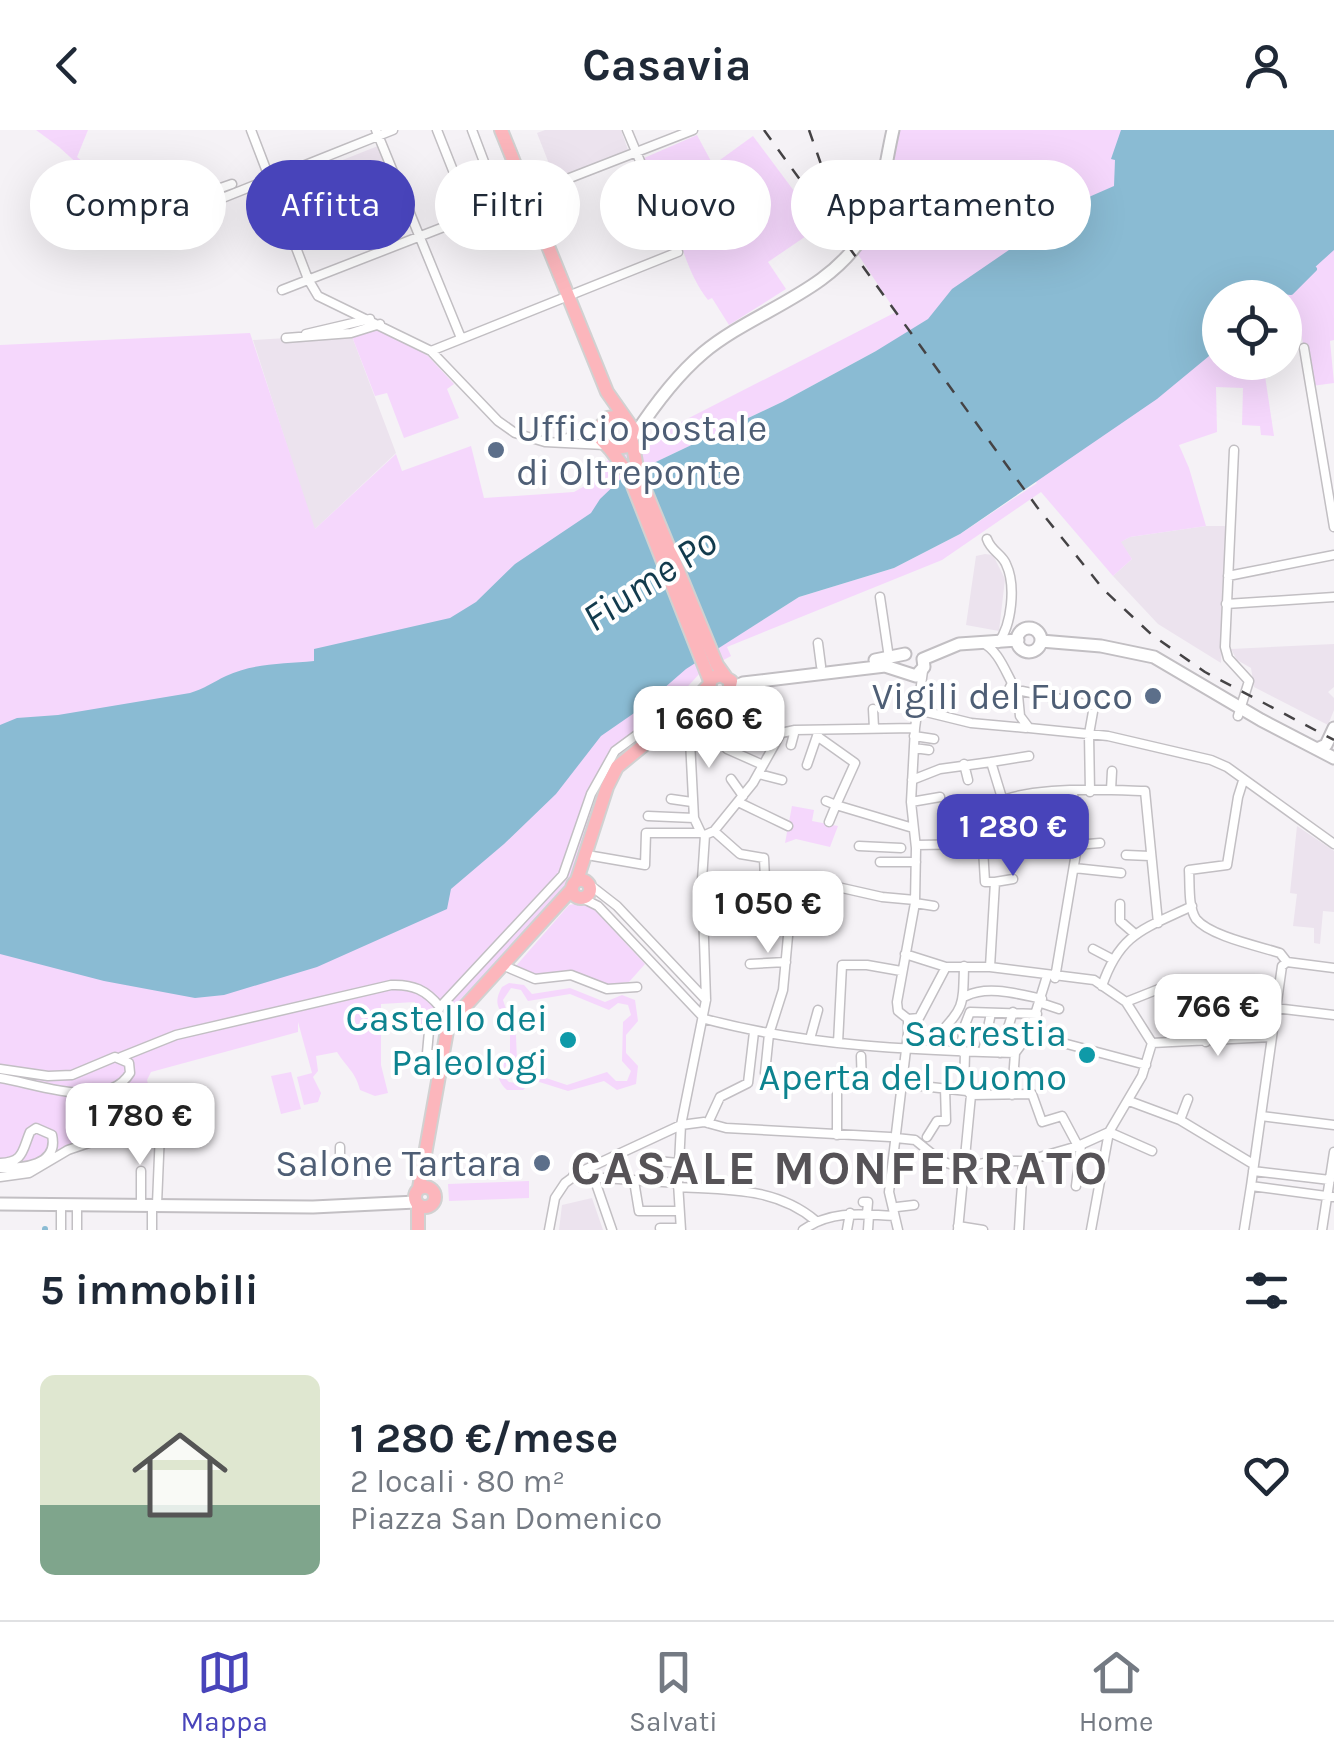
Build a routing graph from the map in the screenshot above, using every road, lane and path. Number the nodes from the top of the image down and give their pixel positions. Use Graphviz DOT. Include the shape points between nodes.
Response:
graph roads {
  1 [pos="251,130"];
  2 [pos="394,130"];
  3 [pos="437,130"];
  4 [pos="472,130"];
  5 [pos="501,130"];
  6 [pos="627,130"];
  7 [pos="693,130"];
  8 [pos="893,130"];
  9 [pos="377,133"];
  10 [pos="634,150"];
  11 [pos="264,160"];
  12 [pos="317,160"];
  13 [pos="449,160"];
  14 [pos="483,160"];
  15 [pos="513,160"];
  16 [pos="580,172"];
  17 [pos="232,184"];
  18 [pos="246,190"];
  19 [pos="435,230"];
  20 [pos="420,236"];
  21 [pos="297,250"];
  22 [pos="549,250"];
  23 [pos="308,279"];
  24 [pos="282,290"];
  25 [pos="567,295"];
  26 [pos="370,320"];
  27 [pos="380,324"];
  28 [pos="461,338"];
  29 [pos="1304,348"];
  30 [pos="431,351"];
  31 [pos="607,392"];
  32 [pos="649,414"];
  33 [pos="625,418"];
  34 [pos="602,424"];
  35 [pos="1334,440"];
  36 [pos="554,442"];
  37 [pos="632,442"];
  38 [pos="1321,443"];
  39 [pos="611,450"];
  40 [pos="1234,450"];
  41 [pos="1334,527"];
  42 [pos="987,539"];
  43 [pos="1334,555"];
  44 [pos="1228,576"];
  45 [pos="880,597"];
  46 [pos="1334,597"];
  47 [pos="1226,604"];
  48 [pos="1002,640"];
  49 [pos="976,642"];
  50 [pos="818,644"];
  51 [pos="991,649"];
  52 [pos="905,654"];
  53 [pos="889,658"];
  54 [pos="821,666"];
  55 [pos="916,670"];
  56 [pos="721,680"];
  57 [pos="1020,693"];
  58 [pos="873,709"];
  59 [pos="918,710"];
  60 [pos="1238,711"];
  61 [pos="668,712"];
  62 [pos="689,722"];
  63 [pos="874,728"];
  64 [pos="1029,728"];
  65 [pos="1334,728"];
  66 [pos="795,730"];
  67 [pos="914,732"];
  68 [pos="818,733"];
  69 [pos="1089,734"];
  70 [pos="771,738"];
  71 [pos="934,740"];
  72 [pos="791,745"];
  73 [pos="726,748"];
  74 [pos="914,748"];
  75 [pos="928,750"];
  76 [pos="1317,750"];
  77 [pos="1029,756"];
  78 [pos="1334,758"];
  79 [pos="991,762"];
  80 [pos="964,764"];
  81 [pos="807,765"];
  82 [pos="761,770"];
  83 [pos="1112,771"];
  84 [pos="732,778"];
  85 [pos="782,780"];
  86 [pos="912,780"];
  87 [pos="968,780"];
  88 [pos="1243,781"];
  89 [pos="1111,790"];
  90 [pos="1073,791"];
  91 [pos="1090,792"];
  92 [pos="940,797"];
  93 [pos="1002,798"];
  94 [pos="671,799"];
  95 [pos="741,799"];
  96 [pos="826,801"];
  97 [pos="692,802"];
  98 [pos="911,802"];
  99 [pos="836,805"];
  100 [pos="648,816"];
  101 [pos="694,818"];
  102 [pos="829,822"];
  103 [pos="788,826"];
  104 [pos="913,828"];
  105 [pos="706,833"];
  106 [pos="1100,843"];
  107 [pos="982,844"];
  108 [pos="1334,844"];
  109 [pos="859,846"];
  110 [pos="1076,846"];
  111 [pos="911,848"];
  112 [pos="1126,855"];
  113 [pos="1150,856"];
  114 [pos="586,858"];
  115 [pos="880,862"];
  116 [pos="916,862"];
  117 [pos="1074,868"];
  118 [pos="1121,873"];
  119 [pos="1013,879"];
  120 [pos="990,881"];
  121 [pos="792,882"];
  122 [pos="585,891"];
  123 [pos="915,901"];
  124 [pos="1120,904"];
  125 [pos="934,906"];
  126 [pos="1192,906"];
  127 [pos="761,908"];
  128 [pos="704,910"];
  129 [pos="1160,921"];
  130 [pos="705,927"];
  131 [pos="720,927"];
  132 [pos="1135,934"];
  133 [pos="1169,934"];
  134 [pos="1093,949"];
  135 [pos="905,954"];
  136 [pos="786,962"];
  137 [pos="1110,962"];
  138 [pos="1287,962"];
  139 [pos="750,964"];
  140 [pos="502,966"];
  141 [pos="964,966"];
  142 [pos="990,966"];
  143 [pos="946,967"];
  144 [pos="1334,968"];
  145 [pos="900,971"];
  146 [pos="1051,977"];
  147 [pos="1179,981"];
  148 [pos="1098,983"];
  149 [pos="637,987"];
  150 [pos="966,996"];
  151 [pos="706,1000"];
  152 [pos="1041,1001"];
  153 [pos="1126,1002"];
  154 [pos="440,1007"];
  155 [pos="1059,1008"];
  156 [pos="1275,1008"];
  157 [pos="818,1010"];
  158 [pos="1013,1012"];
  159 [pos="1203,1012"];
  160 [pos="991,1013"];
  161 [pos="1037,1014"];
  162 [pos="1334,1015"];
  163 [pos="705,1019"];
  164 [pos="908,1019"];
  165 [pos="429,1032"];
  166 [pos="439,1032"];
  167 [pos="754,1032"];
  168 [pos="769,1034"];
  169 [pos="1028,1034"];
  170 [pos="1271,1037"];
  171 [pos="810,1039"];
  172 [pos="934,1040"];
  173 [pos="1206,1042"];
  174 [pos="838,1043"];
  175 [pos="1152,1043"];
  176 [pos="752,1047"];
  177 [pos="906,1048"];
  178 [pos="768,1050"];
  179 [pos="966,1052"];
  180 [pos="983,1052"];
  181 [pos="1000,1053"];
  182 [pos="1015,1053"];
  183 [pos="440,1055"];
  184 [pos="861,1056"];
  185 [pos="121,1057"];
  186 [pos="1146,1065"];
  187 [pos="0,1068"];
  188 [pos="766,1074"];
  189 [pos="0,1078"];
  190 [pos="838,1080"];
  191 [pos="902,1084"];
  192 [pos="862,1085"];
  193 [pos="946,1088"];
  194 [pos="967,1093"];
  195 [pos="1012,1095"];
  196 [pos="1188,1098"];
  197 [pos="1128,1101"];
  198 [pos="1261,1116"];
  199 [pos="1180,1120"];
  200 [pos="708,1123"];
  201 [pos="682,1125"];
  202 [pos="1334,1125"];
  203 [pos="1109,1132"];
  204 [pos="837,1135"];
  205 [pos="894,1137"];
  206 [pos="927,1137"];
  207 [pos="1079,1145"];
  208 [pos="1152,1151"];
  209 [pos="1334,1152"];
  210 [pos="1023,1161"];
  211 [pos="678,1163"];
  212 [pos="0,1165"];
  213 [pos="962,1168"];
  214 [pos="1253,1168"];
  215 [pos="142,1171"];
  216 [pos="573,1176"];
  217 [pos="0,1177"];
  218 [pos="594,1178"];
  219 [pos="634,1180"];
  220 [pos="1330,1180"];
  221 [pos="645,1181"];
  222 [pos="678,1185"];
  223 [pos="1076,1186"];
  224 [pos="1251,1186"];
  225 [pos="1330,1196"];
  226 [pos="422,1197"];
  227 [pos="862,1202"];
  228 [pos="61,1203"];
  229 [pos="76,1203"];
  230 [pos="0,1204"];
  231 [pos="150,1204"];
  232 [pos="914,1205"];
  233 [pos="894,1209"];
  234 [pos="679,1211"];
  235 [pos="850,1214"];
  236 [pos="868,1214"];
  237 [pos="1007,1217"];
  238 [pos="1020,1218"];
  239 [pos="816,1221"];
  240 [pos="660,1228"];
  241 [pos="958,1228"];
  242 [pos="419,1229"];
  243 [pos="680,1229"];
  244 [pos="61,1230"];
  245 [pos="77,1230"];
  246 [pos="152,1230"];
  247 [pos="548,1230"];
  248 [pos="612,1230"];
  249 [pos="803,1230"];
  250 [pos="847,1230"];
  251 [pos="868,1230"];
  252 [pos="898,1230"];
  253 [pos="983,1230"];
  254 [pos="1018,1230"];
  255 [pos="1091,1230"];
  256 [pos="1244,1230"];
  257 [pos="1322,1230"];
  1 -- 11 [label="street"];
  2 -- 9 [label="street"];
  3 -- 13 [label="street"];
  4 -- 14 [label="street"];
  5 -- 15 [label="main road"];
  6 -- 10 [label="street"];
  7 -- 10 [label="street"];
  8 -- 32 [label="main road" via="874,210 852,252 704,353"];
  9 -- 12 [label="street"];
  9 -- 20 [label="street"];
  10 -- 16 [label="street"];
  10 -- 25 [label="street" via="678,252"];
  17 -- 18 [label="street" via="212,191 216,202"];
  19 -- 20 [label="street"];
  20 -- 23 [label="street"];
  20 -- 28 [label="street"];
  21 -- 23 [label="street"];
  22 -- 25 [label="main road"];
  23 -- 24 [label="street"];
  23 -- 26 [label="street" via="318,296"];
  25 -- 28 [label="street"];
  25 -- 31 [label="main road"];
  26 -- 27 [label="street"];
  26 -- 27 [label="street" via="289,338"];
  27 -- 30 [label="street"];
  28 -- 30 [label="street"];
  29 -- 38 [label="street"];
  30 -- 36 [label="street" via="507,428"];
  31 -- 33 [label="main road"];
  31 -- 34 [label="main road"];
  32 -- 33 [label="main road"];
  32 -- 37 [label="main road"];
  33 -- 34 [label="main road"];
  33 -- 37 [label="main road"];
  34 -- 36 [label="street"];
  34 -- 39 [label="main road" via="600,438"];
  35 -- 38 [label="street"];
  36 -- 39 [label="street"];
  37 -- 39 [label="main road"];
  37 -- 56 [label="main road"];
  38 -- 41 [label="street"];
  39 -- 56 [label="main road" via="628,473"];
  40 -- 44 [label="street"];
  42 -- 48 [label="street" via="1005,561 1012,590"];
  43 -- 44 [label="street"];
  44 -- 47 [label="street"];
  45 -- 53 [label="street"];
  46 -- 47 [label="street"];
  47 -- 60 [label="street" via="1226,653 1248,681"];
  48 -- 49 [label="main road"];
  48 -- 51 [label="street"];
  48 -- 60 [label="main road" via="1018,640 1028,628 1041,641 1154,656"];
  49 -- 51 [label="street"];
  49 -- 55 [label="main road" via="959,644"];
  50 -- 54 [label="street"];
  51 -- 57 [label="street" via="1010,690"];
  52 -- 53 [label="main road"];
  52 -- 55 [label="main road" via="915,652"];
  52 -- 55 [label="main road" via="900,666"];
  53 -- 54 [label="main road"];
  54 -- 56 [label="main road"];
  55 -- 56 [label="main road" via="885,666"];
  55 -- 59 [label="street"];
  56 -- 70 [label="street" via="742,724"];
  56 -- 114 [label="main road" via="617,767"];
  57 -- 64 [label="street" via="1020,716"];
  57 -- 69 [label="street" via="1094,706"];
  58 -- 63 [label="street"];
  59 -- 64 [label="street"];
  59 -- 67 [label="street"];
  60 -- 76 [label="main road"];
  61 -- 154 [label="street" via="615,751 563,875"];
  62 -- 97 [label="street"];
  63 -- 67 [label="street"];
  63 -- 68 [label="street"];
  64 -- 69 [label="street"];
  65 -- 76 [label="main road"];
  66 -- 68 [label="street"];
  66 -- 70 [label="street"];
  66 -- 72 [label="street"];
  67 -- 71 [label="street"];
  67 -- 74 [label="street"];
  68 -- 81 [label="street"];
  68 -- 99 [label="street" via="855,763"];
  69 -- 88 [label="street" via="1211,760"];
  69 -- 91 [label="street"];
  70 -- 82 [label="street"];
  73 -- 82 [label="street"];
  74 -- 75 [label="street"];
  74 -- 86 [label="street"];
  76 -- 78 [label="main road"];
  77 -- 79 [label="street"];
  79 -- 80 [label="street"];
  79 -- 93 [label="street"];
  80 -- 86 [label="street"];
  80 -- 87 [label="street"];
  82 -- 85 [label="street"];
  82 -- 95 [label="street"];
  83 -- 89 [label="street"];
  84 -- 95 [label="street"];
  86 -- 98 [label="street"];
  88 -- 108 [label="street"];
  88 -- 126 [label="street" via="1227,865 1188,870"];
  89 -- 91 [label="street"];
  89 -- 113 [label="street" via="1144,791"];
  90 -- 91 [label="street"];
  90 -- 93 [label="street"];
  90 -- 110 [label="street"];
  92 -- 98 [label="street"];
  93 -- 107 [label="street" via="985,811"];
  94 -- 97 [label="street"];
  95 -- 103 [label="street"];
  95 -- 105 [label="street"];
  96 -- 99 [label="street"];
  97 -- 101 [label="street"];
  98 -- 104 [label="street"];
  99 -- 102 [label="street"];
  99 -- 104 [label="street"];
  100 -- 101 [label="street"];
  101 -- 105 [label="street"];
  104 -- 111 [label="street"];
  105 -- 114 [label="street" via="646,833 645,865"];
  105 -- 121 [label="street" via="740,854 764,858 765,879"];
  105 -- 128 [label="street"];
  106 -- 110 [label="street"];
  107 -- 111 [label="street"];
  107 -- 120 [label="street"];
  109 -- 111 [label="street"];
  110 -- 117 [label="street"];
  111 -- 116 [label="street"];
  112 -- 113 [label="street"];
  113 -- 129 [label="street"];
  114 -- 122 [label="main road"];
  115 -- 116 [label="street"];
  116 -- 123 [label="street"];
  117 -- 118 [label="street"];
  117 -- 146 [label="street"];
  119 -- 120 [label="street"];
  120 -- 142 [label="street"];
  121 -- 123 [label="street"];
  121 -- 136 [label="street"];
  122 -- 140 [label="main road" via="561,904"];
  122 -- 151 [label="street" via="617,906"];
  122 -- 163 [label="street"];
  123 -- 125 [label="street"];
  123 -- 135 [label="street"];
  124 -- 132 [label="street" via="1120,922"];
  126 -- 129 [label="street"];
  126 -- 138 [label="street" via="1209,930 1280,953"];
  127 -- 128 [label="street"];
  128 -- 130 [label="street"];
  129 -- 132 [label="street"];
  129 -- 133 [label="street"];
  130 -- 131 [label="street"];
  130 -- 151 [label="street"];
  132 -- 137 [label="street"];
  134 -- 137 [label="street"];
  135 -- 143 [label="street"];
  135 -- 145 [label="street"];
  136 -- 139 [label="street"];
  136 -- 168 [label="street"];
  137 -- 148 [label="street"];
  138 -- 144 [label="street"];
  138 -- 156 [label="street"];
  140 -- 149 [label="street" via="535,979 571,975 606,989"];
  140 -- 183 [label="main road" via="448,1025"];
  141 -- 142 [label="street"];
  141 -- 143 [label="street"];
  141 -- 150 [label="street"];
  142 -- 146 [label="street"];
  143 -- 164 [label="street" via="918,1018"];
  145 -- 164 [label="street" via="896,1012"];
  145 -- 174 [label="street" via="842,964"];
  146 -- 148 [label="street"];
  146 -- 152 [label="street"];
  147 -- 153 [label="street"];
  148 -- 153 [label="street"];
  150 -- 152 [label="street" via="994,991"];
  150 -- 172 [label="street"];
  151 -- 163 [label="street"];
  152 -- 155 [label="street"];
  152 -- 161 [label="street"];
  153 -- 175 [label="street"];
  154 -- 165 [label="street"];
  154 -- 185 [label="street" via="430,994 403,985 356,992 176,1035"];
  156 -- 162 [label="street"];
  156 -- 170 [label="street"];
  157 -- 171 [label="street"];
  158 -- 160 [label="street"];
  158 -- 161 [label="street"];
  158 -- 181 [label="street"];
  159 -- 173 [label="street"];
  160 -- 179 [label="street" via="970,1012 962,1030"];
  160 -- 180 [label="street"];
  161 -- 169 [label="street"];
  163 -- 167 [label="street"];
  163 -- 201 [label="street"];
  164 -- 177 [label="street"];
  165 -- 166 [label="street"];
  165 -- 183 [label="street" via="427,1053"];
  167 -- 168 [label="street"];
  167 -- 176 [label="street"];
  168 -- 171 [label="street"];
  168 -- 178 [label="street"];
  169 -- 182 [label="street"];
  169 -- 186 [label="street"];
  170 -- 173 [label="street"];
  170 -- 198 [label="street"];
  171 -- 174 [label="street"];
  173 -- 175 [label="street"];
  174 -- 177 [label="street"];
  175 -- 186 [label="street"];
  176 -- 178 [label="street"];
  176 -- 200 [label="street" via="748,1083 720,1098"];
  177 -- 179 [label="street"];
  177 -- 191 [label="street"];
  178 -- 188 [label="street"];
  179 -- 180 [label="street"];
  179 -- 194 [label="street"];
  180 -- 181 [label="street"];
  181 -- 182 [label="street"];
  182 -- 195 [label="street"];
  183 -- 226 [label="main road"];
  184 -- 192 [label="street"];
  185 -- 187 [label="street" via="72,1075"];
  185 -- 189 [label="street" via="129,1063 129,1078 90,1092"];
  186 -- 197 [label="street"];
  190 -- 204 [label="street"];
  191 -- 193 [label="street"];
  191 -- 205 [label="street"];
  193 -- 194 [label="street"];
  193 -- 206 [label="street" via="946,1121 937,1121"];
  194 -- 195 [label="street"];
  194 -- 213 [label="street"];
  195 -- 207 [label="street" via="1032,1094 1042,1122 1062,1116"];
  196 -- 199 [label="street"];
  197 -- 199 [label="street"];
  197 -- 203 [label="street"];
  198 -- 202 [label="street"];
  198 -- 214 [label="street"];
  199 -- 214 [label="street"];
  200 -- 201 [label="street"];
  200 -- 204 [label="street"];
  201 -- 211 [label="street"];
  201 -- 216 [label="street"];
  203 -- 207 [label="street"];
  203 -- 208 [label="street"];
  203 -- 255 [label="street"];
  204 -- 205 [label="street"];
  205 -- 213 [label="street" via="915,1140"];
  205 -- 233 [label="street"];
  207 -- 210 [label="street"];
  207 -- 223 [label="street"];
  209 -- 220 [label="street"];
  210 -- 213 [label="street"];
  210 -- 238 [label="street"];
  211 -- 221 [label="street" via="648,1160"];
  211 -- 222 [label="street"];
  212 -- 212 [label="street" via="42,1161 52,1154 52,1135 36,1128 24,1154"];
  213 -- 241 [label="street"];
  214 -- 220 [label="street"];
  214 -- 224 [label="street"];
  215 -- 231 [label="street"];
  216 -- 218 [label="street"];
  216 -- 247 [label="street" via="552,1206"];
  217 -- 231 [label="street" via="29,1173 68,1150 133,1128 160,1132"];
  218 -- 219 [label="street"];
  218 -- 248 [label="street"];
  219 -- 221 [label="street"];
  219 -- 234 [label="street" via="640,1211"];
  220 -- 225 [label="street"];
  221 -- 222 [label="street"];
  222 -- 234 [label="street"];
  222 -- 239 [label="street" via="759,1192"];
  224 -- 225 [label="street"];
  224 -- 256 [label="street"];
  225 -- 257 [label="street"];
  226 -- 231 [label="main road" via="312,1206"];
  226 -- 242 [label="main road"];
  227 -- 236 [label="street" via="868,1202"];
  228 -- 229 [label="main road"];
  228 -- 230 [label="main road"];
  228 -- 244 [label="street"];
  229 -- 231 [label="main road"];
  229 -- 245 [label="street"];
  231 -- 246 [label="street"];
  232 -- 233 [label="street"];
  233 -- 236 [label="street"];
  233 -- 252 [label="street"];
  234 -- 243 [label="street"];
  235 -- 236 [label="street"];
  235 -- 239 [label="street"];
  235 -- 250 [label="street"];
  236 -- 251 [label="street"];
  237 -- 238 [label="street"];
  238 -- 254 [label="street"];
  239 -- 249 [label="street"];
  240 -- 243 [label="street"];
  241 -- 253 [label="street"];
}
